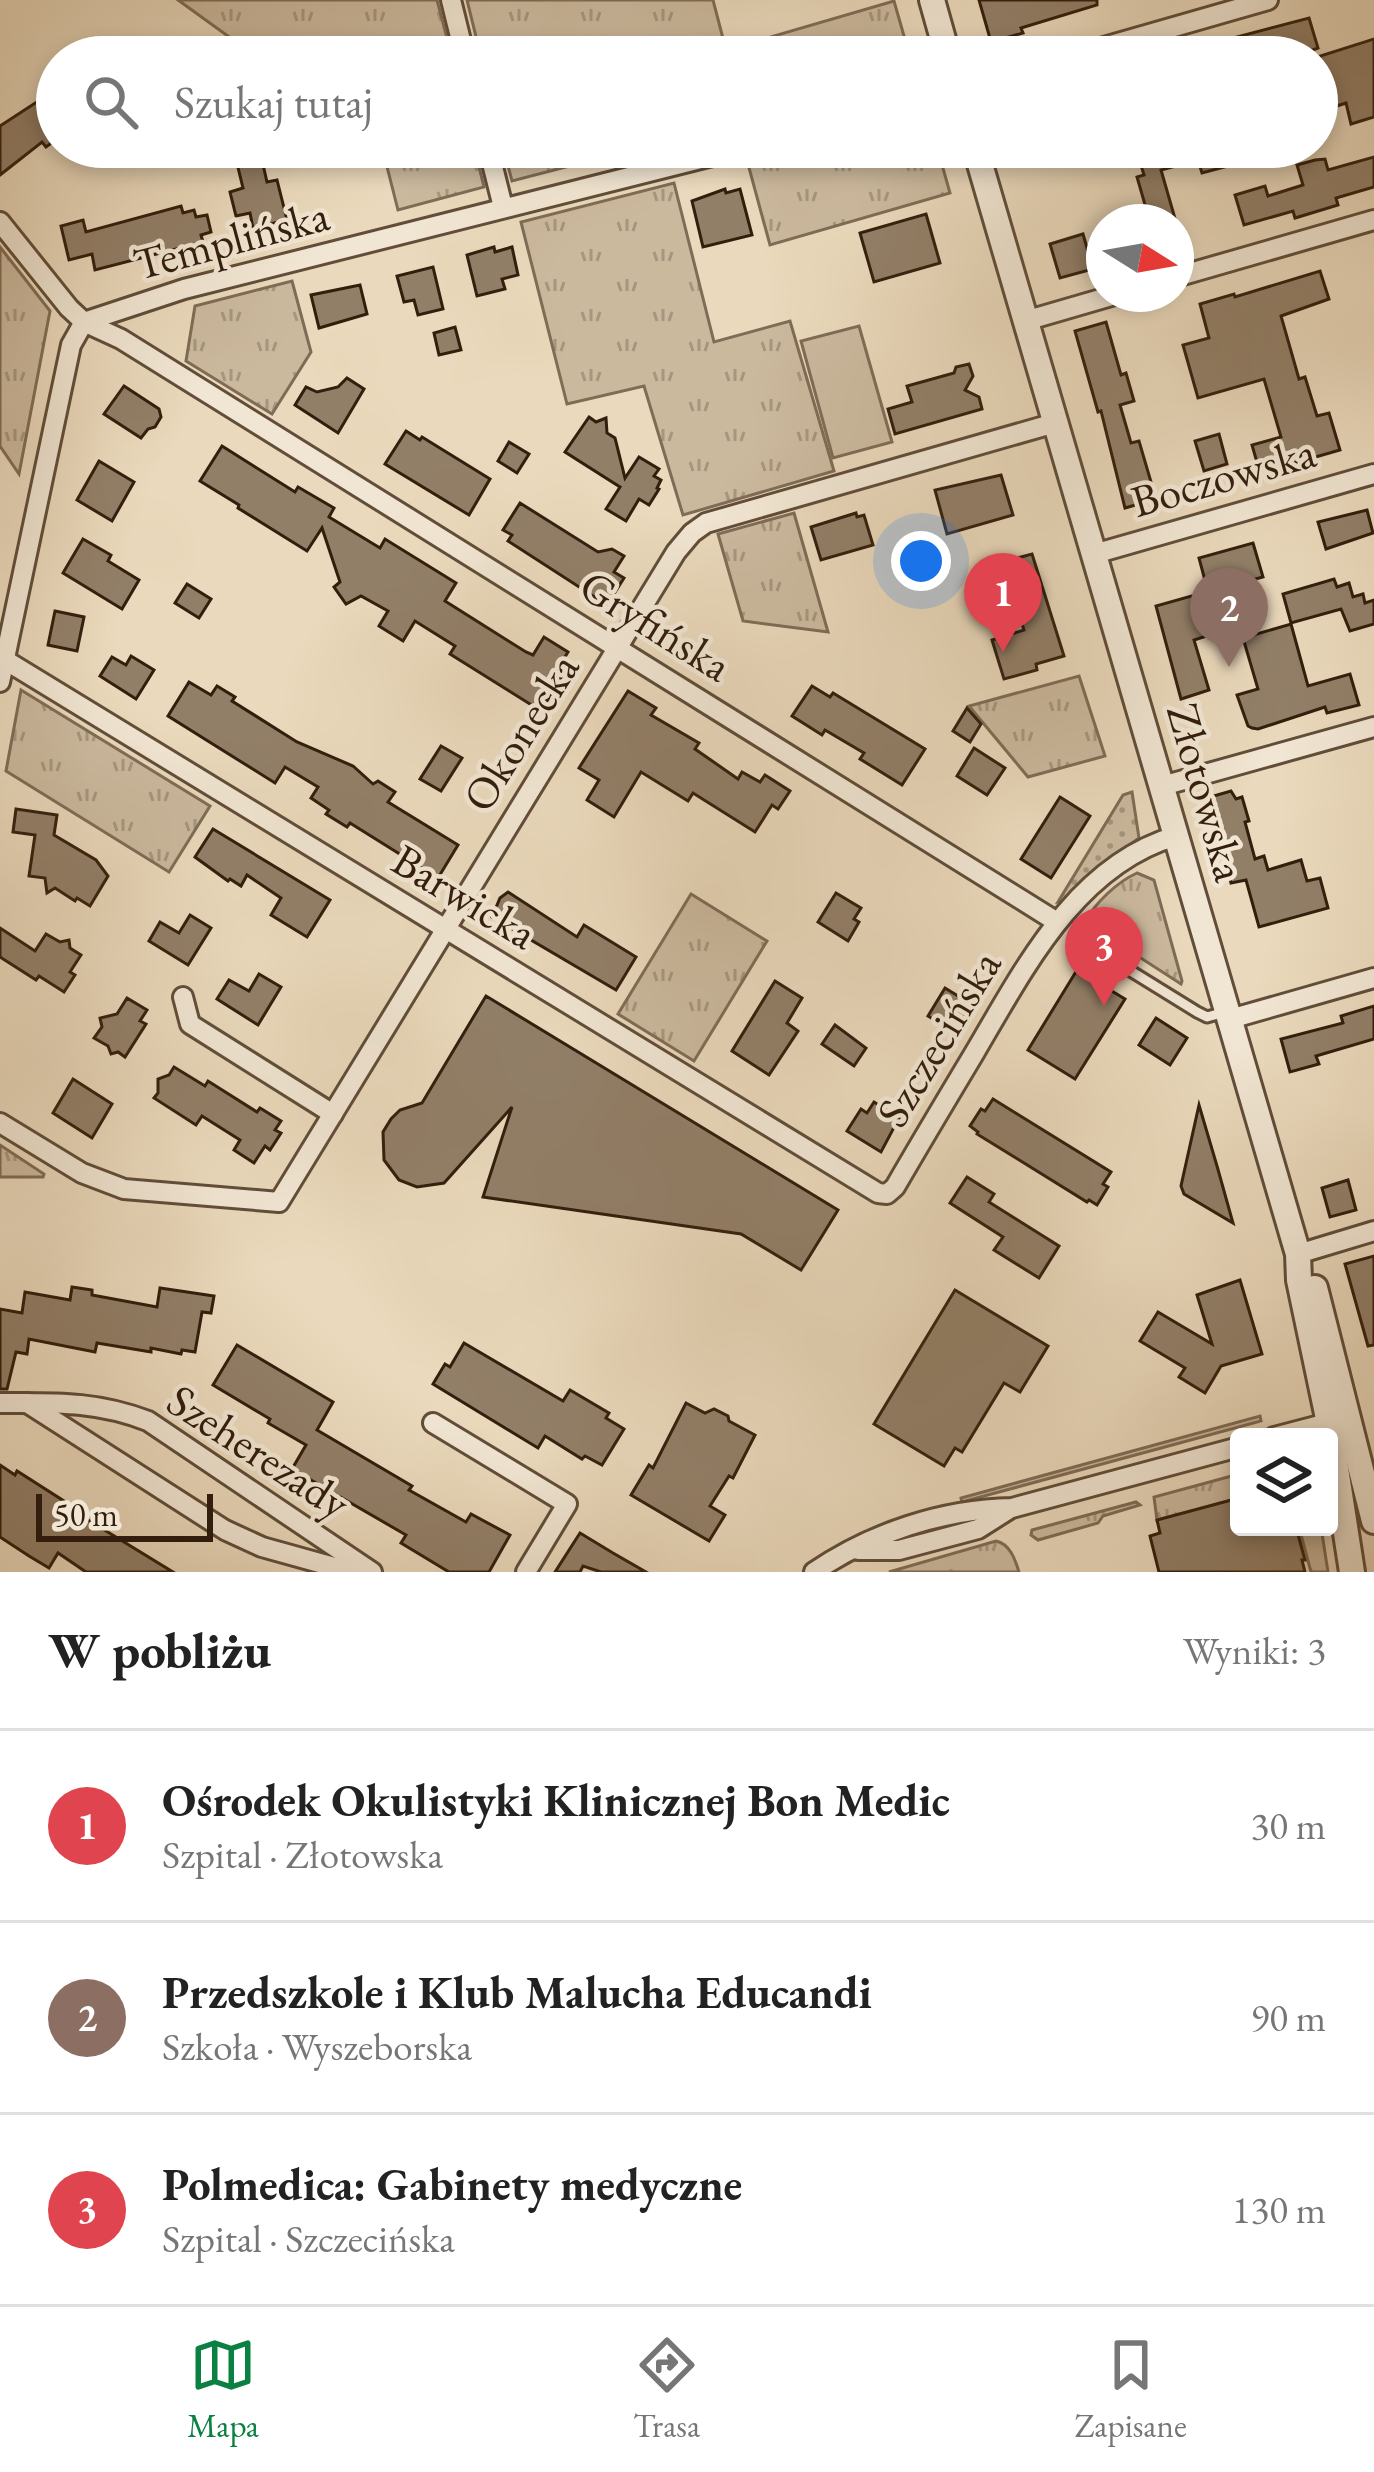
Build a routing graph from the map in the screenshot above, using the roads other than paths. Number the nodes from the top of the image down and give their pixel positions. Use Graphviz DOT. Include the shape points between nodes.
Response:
graph roads {
  1 [pos="451,0"];
  2 [pos="932,0"];
  3 [pos="1268,0"];
  4 [pos="460,36"];
  5 [pos="942,36"];
  6 [pos="1142,36"];
  7 [pos="493,168"];
  8 [pos="662,168"];
  9 [pos="981,168"];
  10 [pos="503,207"];
  11 [pos="1374,220"];
  12 [pos="0,222"];
  13 [pos="1194,272"];
  14 [pos="1086,303"];
  15 [pos="1025,320"];
  16 [pos="84,322"];
  17 [pos="1055,423"];
  18 [pos="1374,474"];
  19 [pos="1094,554"];
  20 [pos="618,647"];
  21 [pos="4,659"];
  22 [pos="0,682"];
  23 [pos="1374,727"];
  24 [pos="1162,786"];
  25 [pos="1176,836"];
  26 [pos="1057,922"];
  27 [pos="444,929"];
  28 [pos="1078,939"];
  29 [pos="1374,978"];
  30 [pos="183,997"];
  31 [pos="1229,1015"];
  32 [pos="333,1114"];
  33 [pos="0,1124"];
  34 [pos="887,1194"];
  35 [pos="1374,1231"];
  36 [pos="1298,1254"];
  37 [pos="0,1402"];
  38 [pos="27,1402"];
  39 [pos="1339,1420"];
  40 [pos="433,1423"];
  41 [pos="1308,1428"];
  42 [pos="1230,1449"];
  43 [pos="1374,1521"];
  44 [pos="352,1572"];
  45 [pos="372,1572"];
  46 [pos="526,1572"];
  47 [pos="814,1572"];
  48 [pos="1352,1572"];
  1 -- 4 [label="street"];
  2 -- 5 [label="street"];
  3 -- 6 [label="street"];
  7 -- 10 [label="street"];
  8 -- 10 [label="street, Templińska"];
  9 -- 15 [label="street, Złotowska"];
  10 -- 16 [label="street, Templińska"];
  11 -- 13 [label="street"];
  12 -- 16 [label="street"];
  14 -- 15 [label="street"];
  15 -- 17 [label="street, Złotowska"];
  16 -- 20 [label="street, Gryfińska"];
  16 -- 21 [label="street" via="70,345"];
  17 -- 19 [label="street, Złotowska"];
  17 -- 20 [label="street, Okonecka" via="706,523 676,552"];
  18 -- 19 [label="street, Boczowska"];
  19 -- 24 [label="street, Złotowska"];
  20 -- 26 [label="street, Gryfińska"];
  20 -- 27 [label="street, Okonecka"];
  21 -- 22 [label="street"];
  21 -- 27 [label="street, Barwicka"];
  23 -- 24 [label="street"];
  24 -- 25 [label="street, Złotowska"];
  25 -- 26 [label="street" via="1124,858"];
  25 -- 31 [label="street, Złotowska"];
  26 -- 34 [label="street, Szczecińska"];
  27 -- 32 [label="street, Okonecka"];
  27 -- 34 [label="street, Barwicka"];
  28 -- 31 [label="lane" via="1196,1012"];
  29 -- 31 [label="street"];
  30 -- 32 [label="street" via="190,1024"];
  31 -- 36 [label="street, Złotowska"];
  32 -- 33 [label="street, Okonecka" via="279,1202 124,1189"];
  35 -- 36 [label="street"];
  36 -- 39 [label="street, Złotowska" via="1312,1278"];
  37 -- 38 [label="street, Szeherezady"];
  38 -- 44 [label="street, Szeherezady" via="225,1530"];
  38 -- 45 [label="street, Szeherezady" via="88,1404 148,1421"];
  39 -- 41 [label="street"];
  39 -- 43 [label="street, Złotowska"];
  39 -- 48 [label="street, Złotowska"];
  40 -- 46 [label="street" via="567,1504"];
  42 -- 47 [label="street" via="895,1530"];
}
